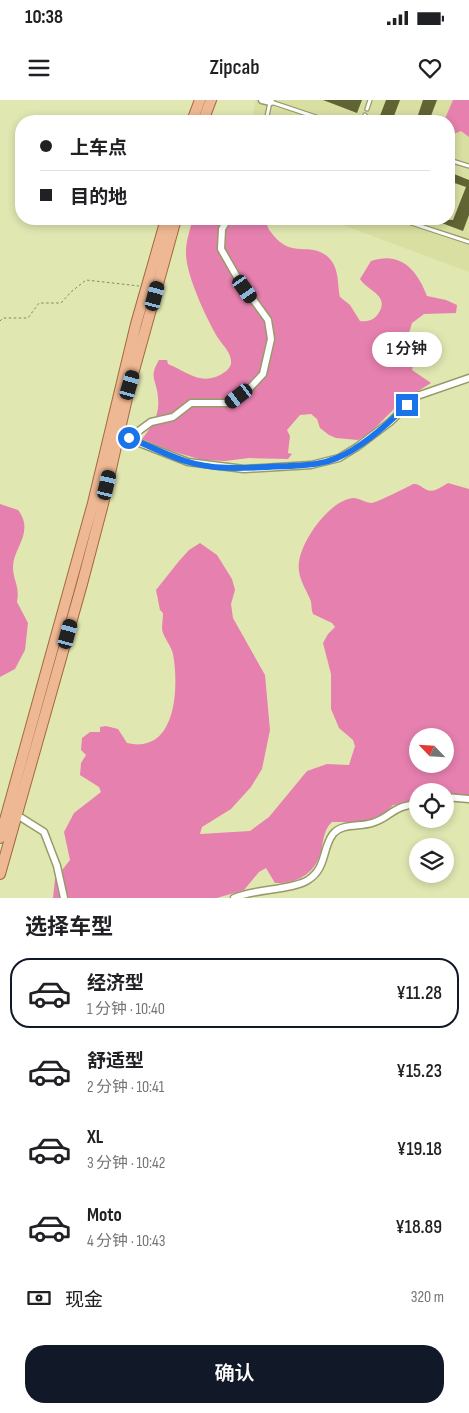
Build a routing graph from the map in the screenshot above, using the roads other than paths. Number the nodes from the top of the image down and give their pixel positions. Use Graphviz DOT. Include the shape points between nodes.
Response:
graph roads {
  1 [pos="200,100"];
  2 [pos="211,100"];
  3 [pos="262,100"];
  4 [pos="370,100"];
  5 [pos="271,101"];
  6 [pos="367,109"];
  7 [pos="194,115"];
  8 [pos="205,115"];
  9 [pos="268,115"];
  10 [pos="311,115"];
  11 [pos="455,162"];
  12 [pos="469,166"];
  13 [pos="164,225"];
  14 [pos="174,225"];
  15 [pos="224,225"];
  16 [pos="417,225"];
  17 [pos="469,242"];
  18 [pos="469,378"];
  19 [pos="124,437"];
  20 [pos="454,798"];
  21 [pos="469,799"];
  22 [pos="409,805"];
  23 [pos="17,815"];
  24 [pos="0,838"];
  25 [pos="0,874"];
  26 [pos="64,898"];
  27 [pos="234,898"];
  1 -- 7 [label="main road"];
  2 -- 8 [label="main road"];
  3 -- 5 [label="street"];
  4 -- 6 [label="lane"];
  5 -- 9 [label="lane"];
  5 -- 10 [label="lane"];
  11 -- 12 [label="lane"];
  13 -- 24 [label="main road" via="91,512"];
  14 -- 19 [label="main road" via="130,385"];
  15 -- 19 [label="street" via="221,249 268,320 271,339 263,374 230,403 191,402 173,417 150,422"];
  16 -- 17 [label="lane"];
  18 -- 19 [label="street" via="417,396 357,447 339,458 310,465 244,469 209,466 188,462"];
  19 -- 23 [label="main road"];
  20 -- 21 [label="street"];
  22 -- 27 [label="street" via="398,807 373,823 337,830 331,836 316,874 306,882"];
  23 -- 25 [label="main road"];
  23 -- 26 [label="street" via="44,832 57,866"];
}
